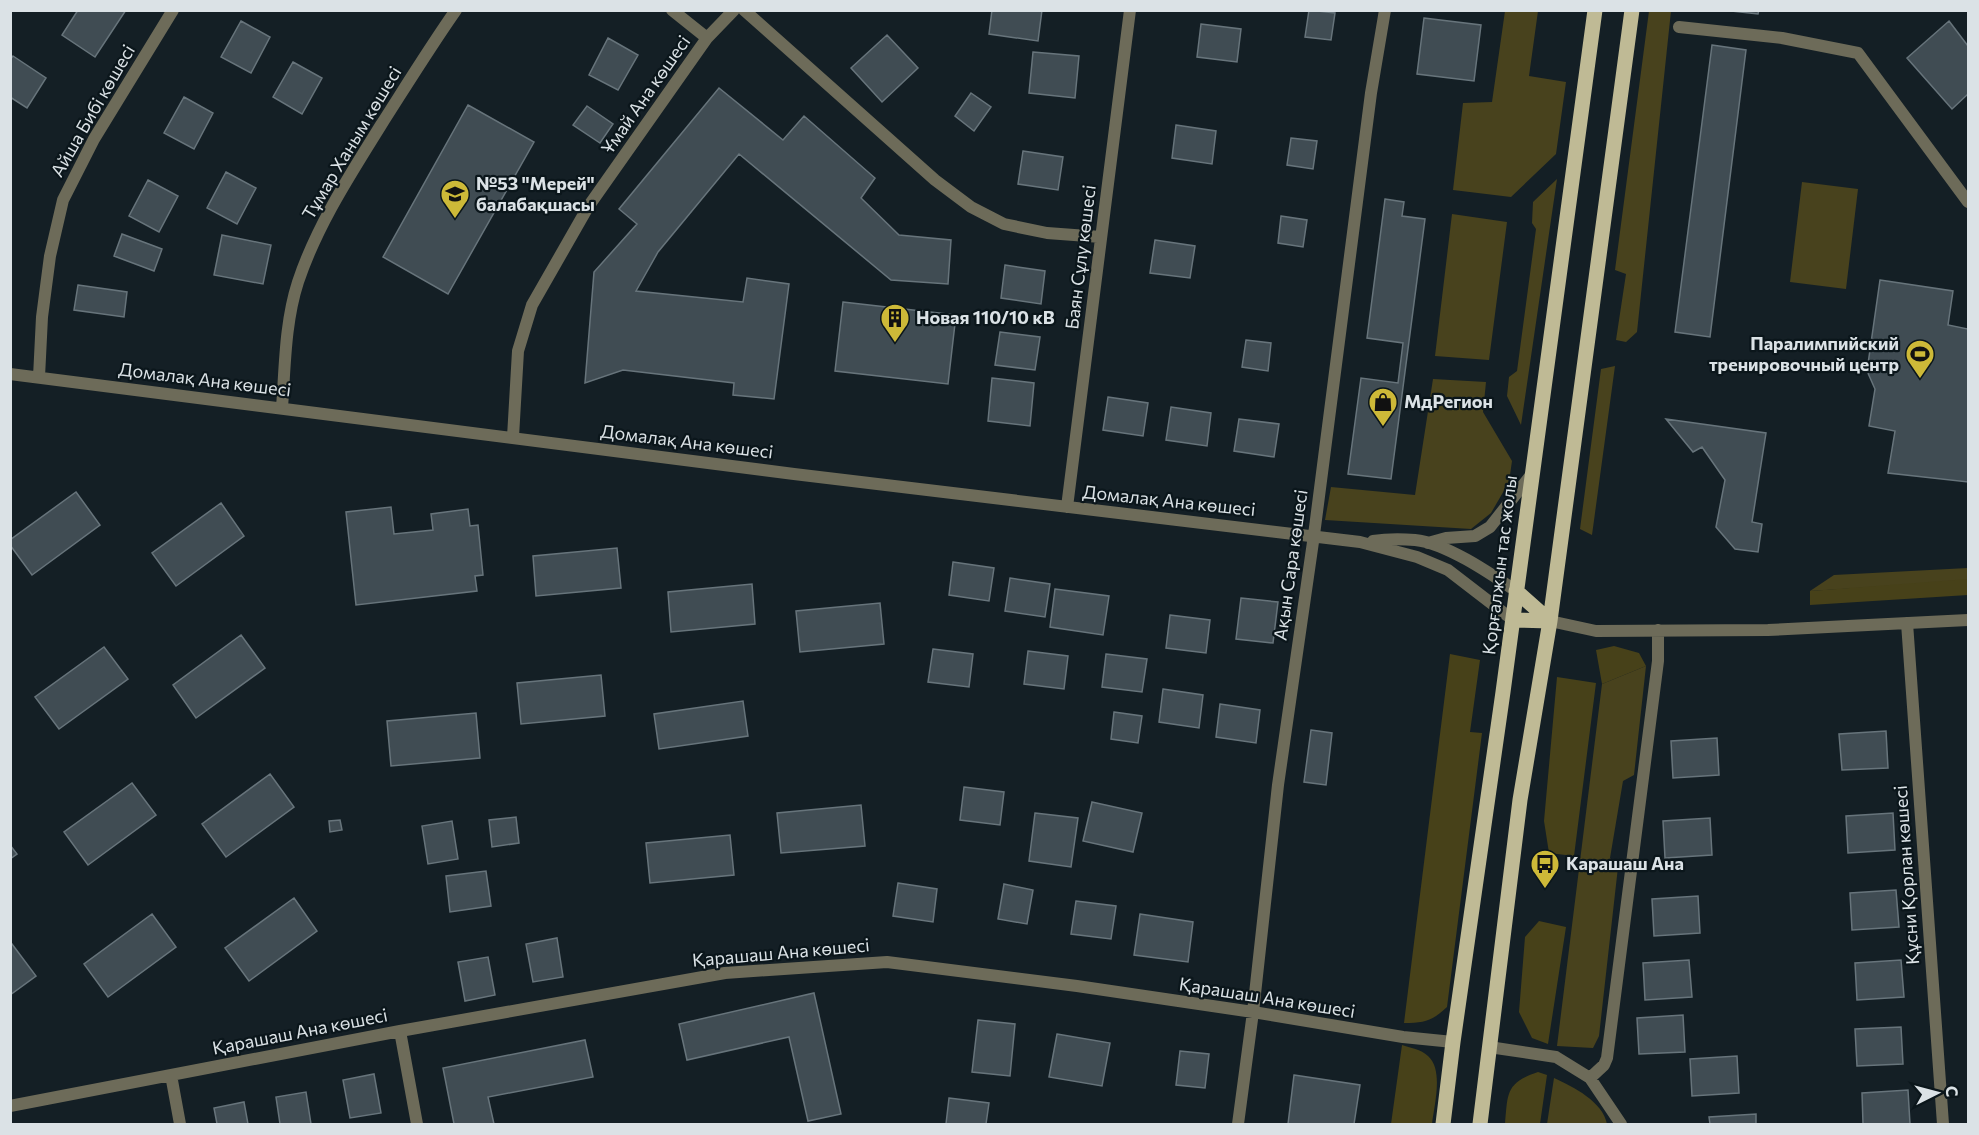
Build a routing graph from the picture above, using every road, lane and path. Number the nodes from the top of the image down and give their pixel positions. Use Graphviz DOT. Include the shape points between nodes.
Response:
graph roads {
  1 [pos="173,10"];
  2 [pos="456,10"];
  3 [pos="672,10"];
  4 [pos="734,10"];
  5 [pos="744,10"];
  6 [pos="1130,10"];
  7 [pos="1385,10"];
  8 [pos="1595,10"];
  9 [pos="1632,10"];
  10 [pos="1679,27"];
  11 [pos="707,38"];
  12 [pos="1968,202"];
  13 [pos="1101,237"];
  14 [pos="10,374"];
  15 [pos="39,377"];
  16 [pos="282,408"];
  17 [pos="513,438"];
  18 [pos="1531,475"];
  19 [pos="1067,507"];
  20 [pos="1314,535"];
  21 [pos="1360,542"];
  22 [pos="1428,543"];
  23 [pos="1516,591"];
  24 [pos="1513,620"];
  25 [pos="1968,620"];
  26 [pos="1550,621"];
  27 [pos="1908,623"];
  28 [pos="1658,630"];
  29 [pos="1253,1012"];
  30 [pos="400,1031"];
  31 [pos="1453,1042"];
  32 [pos="1489,1047"];
  33 [pos="171,1075"];
  34 [pos="1590,1078"];
  35 [pos="10,1106"];
  36 [pos="180,1125"];
  37 [pos="417,1125"];
  38 [pos="1238,1125"];
  39 [pos="1443,1125"];
  40 [pos="1480,1125"];
  41 [pos="1621,1125"];
  42 [pos="1943,1125"];
  1 -- 15 [label="street, Айша Бибі көшесі" via="94,139 63,200 50,256"];
  2 -- 16 [label="street, Тұмар Ханым көшесі" via="348,177 316,238 298,283 289,325"];
  3 -- 11 [label="street"];
  4 -- 11 [label="street, Ұмай Ана көшесі"];
  5 -- 13 [label="street" via="935,180 971,207 1005,224"];
  6 -- 13 [label="street, Баян Сұлу көшесі"];
  7 -- 20 [label="street, Ақын Сара көшесі"];
  8 -- 18 [label="main road, Қорғалжын тас жолы"];
  9 -- 26 [label="main road"];
  10 -- 12 [label="street" via="1782,38 1858,53"];
  11 -- 17 [label="street, Ұмай Ана көшесі" via="588,207 532,305 518,351"];
  13 -- 19 [label="street, Баян Сұлу көшесі"];
  14 -- 15 [label="street, Домалақ Ана көшесі"];
  15 -- 16 [label="street, Домалақ Ана көшесі"];
  16 -- 17 [label="street, Домалақ Ана көшесі"];
  17 -- 19 [label="street, Домалақ Ана көшесі"];
  18 -- 22 [label="street" via="1490,527 1475,536"];
  18 -- 23 [label="main road, Қорғалжын тас жолы"];
  19 -- 20 [label="street, Домалақ Ана көшесі"];
  20 -- 21 [label="street, Домалақ Ана көшесі"];
  20 -- 29 [label="street, Ақын Сара көшесі" via="1278,784"];
  21 -- 22 [label="street, Домалақ Ана көшесі"];
  21 -- 24 [label="street, Домалақ Ана көшесі" via="1448,570"];
  22 -- 23 [label="street, Домалақ Ана көшесі" via="1473,564"];
  23 -- 24 [label="main road, Қорғалжын тас жолы"];
  23 -- 26 [label="main road"];
  24 -- 26 [label="main road"];
  24 -- 31 [label="main road, Қорғалжын тас жолы"];
  25 -- 27 [label="street"];
  26 -- 28 [label="street" via="1596,631"];
  26 -- 32 [label="main road" via="1520,800"];
  27 -- 28 [label="street" via="1768,630"];
  27 -- 42 [label="street, Құсни Қорлан көшесі"];
  28 -- 34 [label="street" via="1658,661 1607,1058"];
  29 -- 30 [label="street, Қарашаш Ана көшесі" via="887,962 725,973"];
  29 -- 31 [label="street, Қарашаш Ана көшесі"];
  29 -- 38 [label="street, Ақын Сара көшесі"];
  30 -- 33 [label="street, Қарашаш Ана көшесі"];
  30 -- 37 [label="street"];
  31 -- 39 [label="main road, Қорғалжын тас жолы"];
  32 -- 34 [label="street" via="1556,1057"];
  32 -- 40 [label="main road"];
  33 -- 35 [label="street, Қарашаш Ана көшесі"];
  33 -- 36 [label="street"];
  34 -- 41 [label="street"];
}
